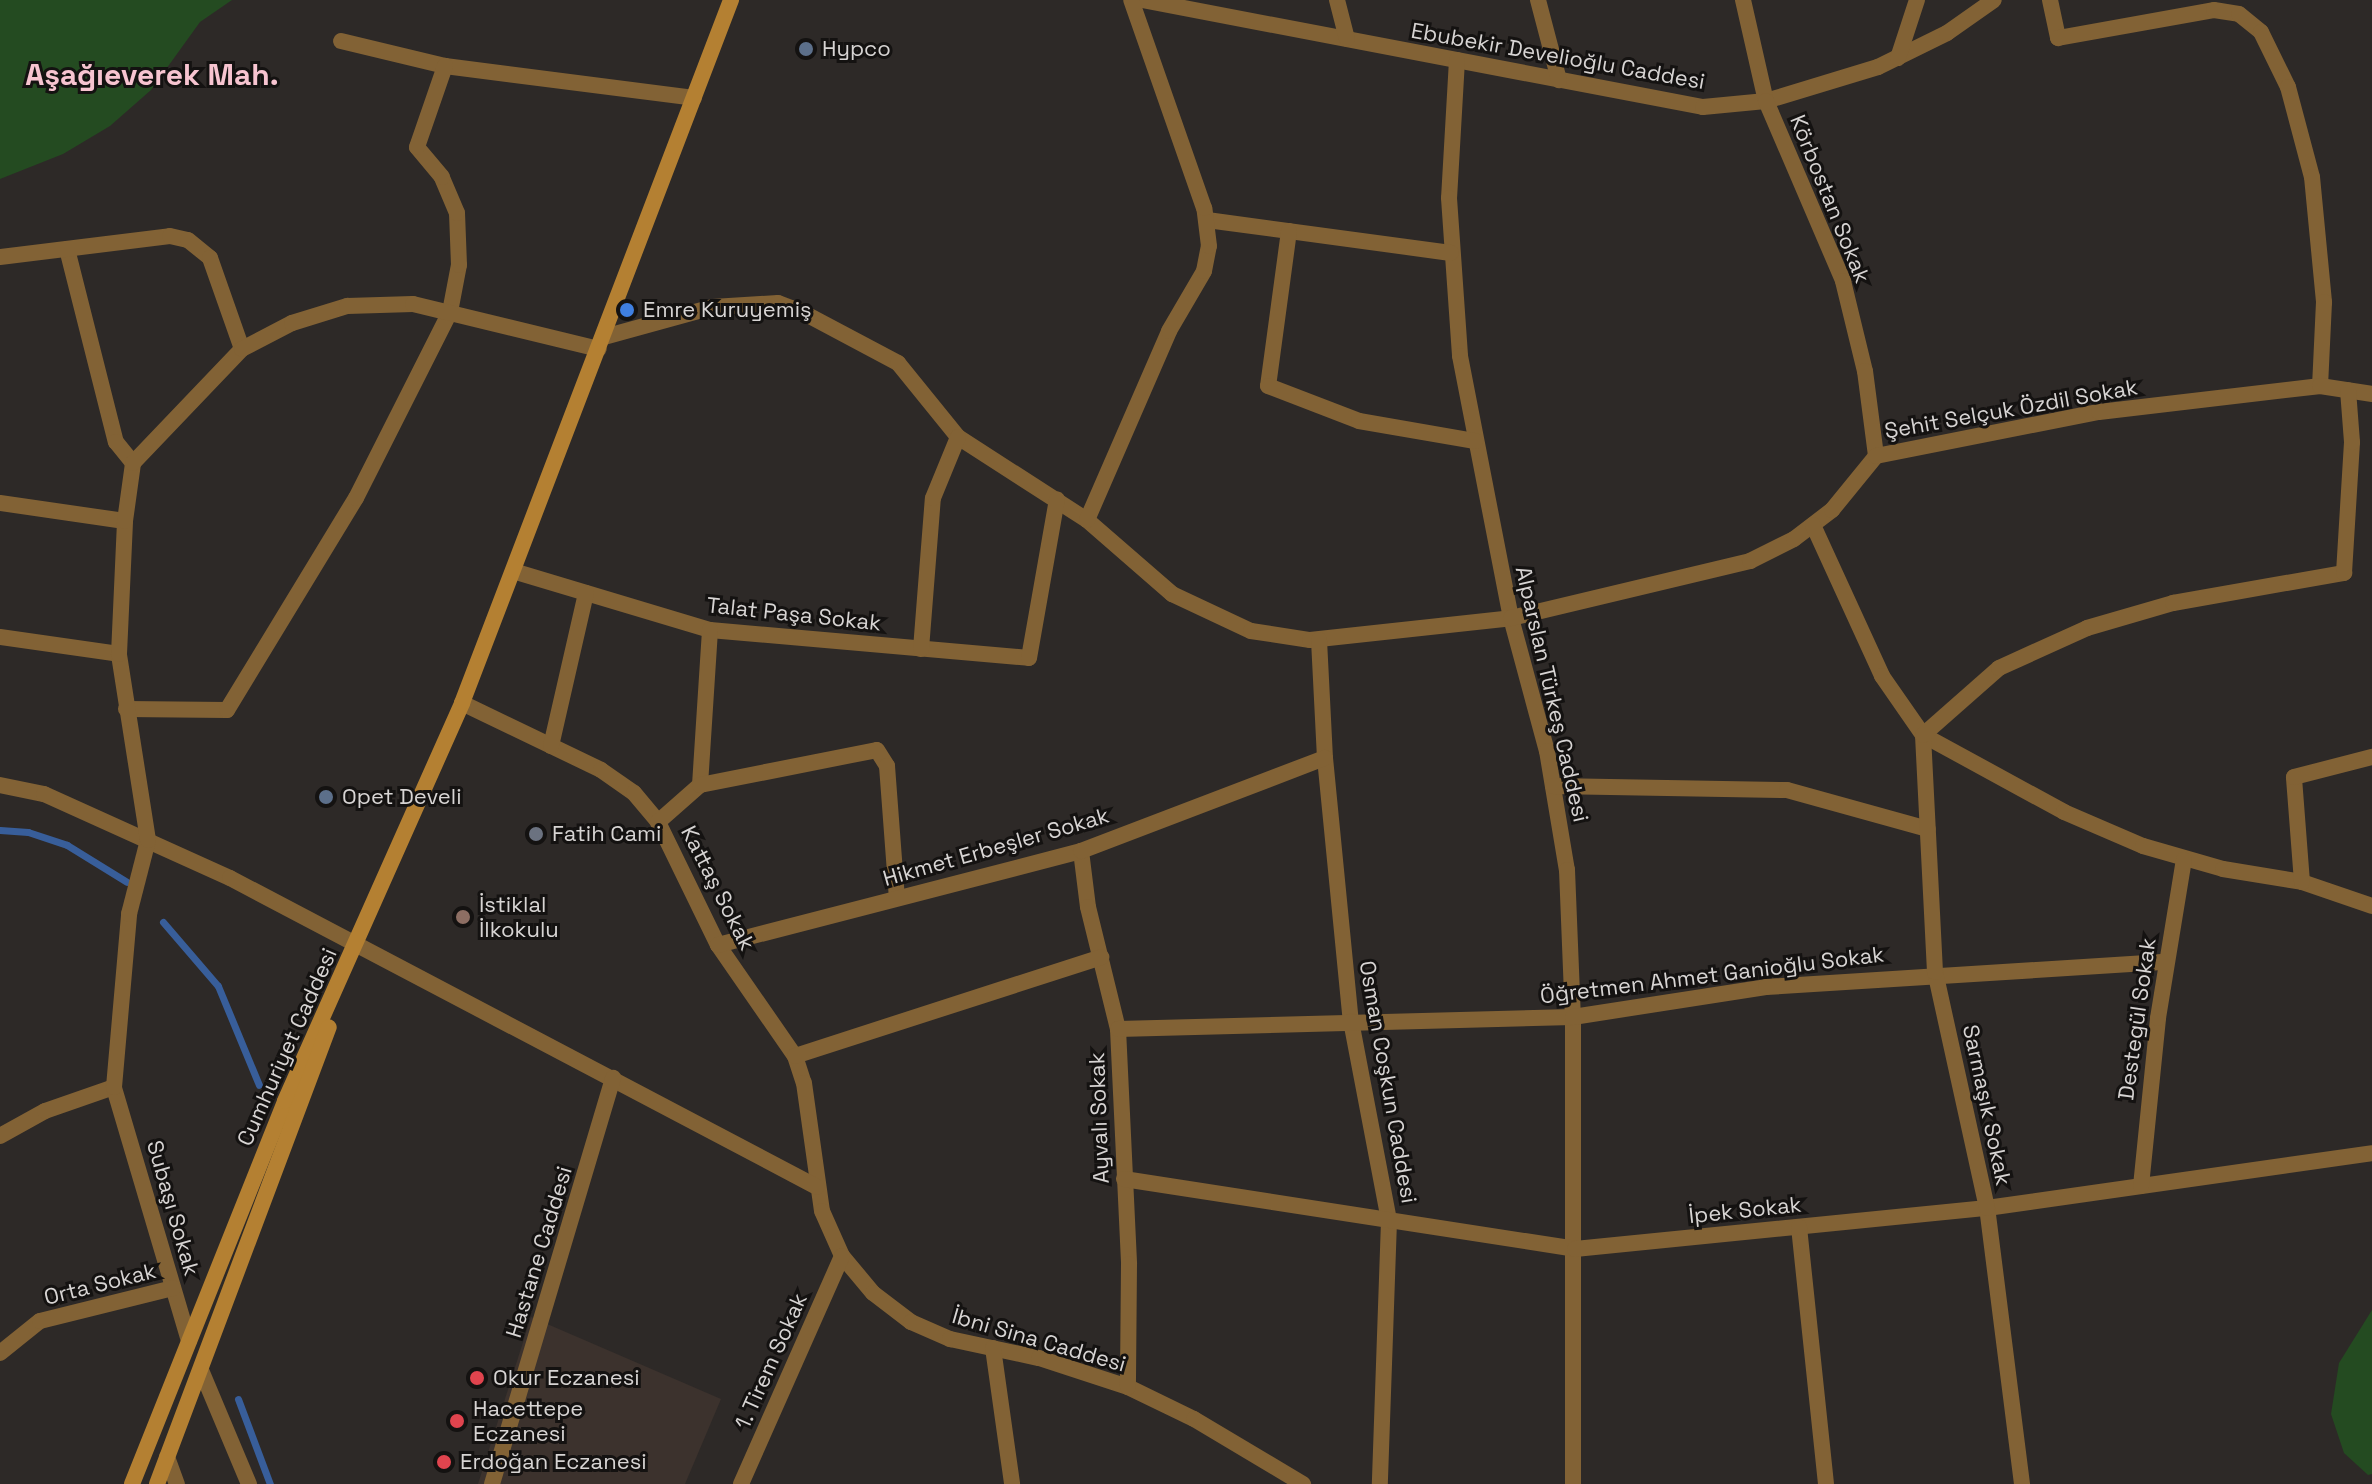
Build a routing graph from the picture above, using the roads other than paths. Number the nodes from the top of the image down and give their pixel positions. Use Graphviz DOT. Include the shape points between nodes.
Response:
graph roads {
  1 [pos="731,0"];
  2 [pos="1131,0"];
  3 [pos="1142,0"];
  4 [pos="1337,0"];
  5 [pos="1538,0"];
  6 [pos="1743,0"];
  7 [pos="1917,0"];
  8 [pos="1994,0"];
  9 [pos="2050,0"];
  10 [pos="1347,39"];
  11 [pos="341,41"];
  12 [pos="1898,58"];
  13 [pos="1457,60"];
  14 [pos="445,66"];
  15 [pos="1559,80"];
  16 [pos="694,98"];
  17 [pos="1766,101"];
  18 [pos="1207,220"];
  19 [pos="1289,231"];
  20 [pos="67,249"];
  21 [pos="1451,253"];
  22 [pos="0,257"];
  23 [pos="450,312"];
  24 [pos="601,343"];
  25 [pos="242,349"];
  26 [pos="2320,386"];
  27 [pos="2348,390"];
  28 [pos="2372,394"];
  29 [pos="958,437"];
  30 [pos="1475,441"];
  31 [pos="1876,456"];
  32 [pos="133,463"];
  33 [pos="1057,499"];
  34 [pos="0,503"];
  35 [pos="1087,520"];
  36 [pos="125,521"];
  37 [pos="1813,525"];
  38 [pos="513,571"];
  39 [pos="586,593"];
  40 [pos="1511,618"];
  41 [pos="710,630"];
  42 [pos="0,637"];
  43 [pos="1319,640"];
  44 [pos="921,649"];
  45 [pos="119,654"];
  46 [pos="462,703"];
  47 [pos="126,709"];
  48 [pos="1923,735"];
  49 [pos="551,746"];
  50 [pos="2372,757"];
  51 [pos="1325,758"];
  52 [pos="0,785"];
  53 [pos="700,785"];
  54 [pos="1553,786"];
  55 [pos="658,822"];
  56 [pos="1928,829"];
  57 [pos="148,840"];
  58 [pos="1081,851"];
  59 [pos="2184,860"];
  60 [pos="2302,882"];
  61 [pos="897,898"];
  62 [pos="2372,906"];
  63 [pos="358,942"];
  64 [pos="718,945"];
  65 [pos="1101,957"];
  66 [pos="2166,962"];
  67 [pos="1935,972"];
  68 [pos="1573,1017"];
  69 [pos="1351,1021"];
  70 [pos="1118,1029"];
  71 [pos="795,1056"];
  72 [pos="613,1078"];
  73 [pos="114,1087"];
  74 [pos="0,1136"];
  75 [pos="2372,1153"];
  76 [pos="1124,1179"];
  77 [pos="2141,1186"];
  78 [pos="817,1187"];
  79 [pos="1987,1208"];
  80 [pos="1389,1221"];
  81 [pos="1799,1227"];
  82 [pos="1575,1249"];
  83 [pos="842,1256"];
  84 [pos="173,1288"];
  85 [pos="189,1341"];
  86 [pos="993,1348"];
  87 [pos="0,1353"];
  88 [pos="201,1370"];
  89 [pos="1128,1387"];
  90 [pos="167,1457"];
  91 [pos="132,1484"];
  92 [pos="157,1484"];
  93 [pos="177,1484"];
  94 [pos="249,1484"];
  95 [pos="492,1484"];
  96 [pos="741,1484"];
  97 [pos="1012,1484"];
  98 [pos="1303,1484"];
  99 [pos="1380,1484"];
  100 [pos="1573,1484"];
  101 [pos="1826,1484"];
  102 [pos="2022,1484"];
  1 -- 16 [label="main road"];
  2 -- 18 [label="street"];
  3 -- 10 [label="street, Ebubekir Develioğlu Caddesi"];
  4 -- 10 [label="street"];
  5 -- 15 [label="street"];
  6 -- 17 [label="street, Körbostan Sokak"];
  7 -- 12 [label="street"];
  8 -- 12 [label="street, Ebubekir Develioğlu Caddesi"];
  9 -- 26 [label="street" via="2058,38 2214,10 2239,14 2261,32 2288,87 2314,191 2324,302"];
  10 -- 13 [label="street, Ebubekir Develioğlu Caddesi"];
  11 -- 14 [label="street"];
  12 -- 17 [label="street, Ebubekir Develioğlu Caddesi"];
  13 -- 15 [label="street, Ebubekir Develioğlu Caddesi"];
  13 -- 21 [label="street, Alparslan Türkeş Caddesi"];
  14 -- 16 [label="street"];
  14 -- 23 [label="street" via="417,147 442,177 457,213 461,247"];
  15 -- 17 [label="street, Ebubekir Develioğlu Caddesi" via="1703,107"];
  16 -- 24 [label="main road"];
  17 -- 31 [label="street, Körbostan Sokak" via="1843,281 1865,371"];
  18 -- 19 [label="street"];
  18 -- 35 [label="street" via="1204,271 1169,331"];
  19 -- 21 [label="street"];
  19 -- 30 [label="street" via="1268,386 1359,421"];
  20 -- 22 [label="street"];
  20 -- 25 [label="street" via="170,236 188,240 210,258"];
  20 -- 32 [label="street" via="116,442"];
  21 -- 30 [label="street, Alparslan Türkeş Caddesi" via="1460,356"];
  23 -- 24 [label="street"];
  23 -- 25 [label="street" via="393,302 347,306 284,326"];
  23 -- 47 [label="street" via="356,498 227,710"];
  24 -- 29 [label="street, Şehit Selçuk Özdil Sokak" via="683,312 778,303 898,363"];
  24 -- 38 [label="main road"];
  25 -- 32 [label="street"];
  26 -- 27 [label="street, Şehit Selçuk Özdil Sokak"];
  26 -- 31 [label="street, Şehit Selçuk Özdil Sokak" via="2099,412"];
  27 -- 28 [label="street, Şehit Selçuk Özdil Sokak"];
  27 -- 48 [label="street" via="2352,442 2344,573 2173,603 2087,628 1999,668"];
  29 -- 33 [label="street, Şehit Selçuk Özdil Sokak"];
  29 -- 44 [label="street" via="933,498"];
  30 -- 40 [label="street, Alparslan Türkeş Caddesi"];
  31 -- 37 [label="street, Şehit Selçuk Özdil Sokak" via="1848,494"];
  32 -- 36 [label="street"];
  33 -- 35 [label="street, Şehit Selçuk Özdil Sokak"];
  33 -- 44 [label="street, Talat Paşa Sokak" via="1029,658"];
  34 -- 36 [label="street"];
  35 -- 43 [label="street, Şehit Selçuk Özdil Sokak" via="1197,609 1251,631"];
  36 -- 45 [label="street"];
  37 -- 40 [label="street, Şehit Selçuk Özdil Sokak" via="1772,551 1726,569"];
  37 -- 48 [label="street" via="1882,676"];
  38 -- 39 [label="street, Talat Paşa Sokak"];
  38 -- 46 [label="main road"];
  39 -- 41 [label="street, Talat Paşa Sokak"];
  39 -- 49 [label="street"];
  40 -- 43 [label="street, Şehit Selçuk Özdil Sokak"];
  40 -- 54 [label="street, Alparslan Türkeş Caddesi"];
  41 -- 44 [label="street, Talat Paşa Sokak"];
  41 -- 53 [label="street"];
  42 -- 45 [label="street"];
  43 -- 51 [label="street, Osman Coşkun Caddesi"];
  45 -- 47 [label="street"];
  46 -- 49 [label="street, Kattaş Sokak"];
  46 -- 63 [label="main road"];
  47 -- 57 [label="street"];
  48 -- 56 [label="street, Sarmaşık Sokak"];
  48 -- 59 [label="street" via="2064,812"];
  49 -- 55 [label="street, Kattaş Sokak" via="618,780"];
  50 -- 60 [label="street" via="2294,777"];
  51 -- 58 [label="street, Hikmet Erbeşler Sokak"];
  51 -- 69 [label="street, Osman Coşkun Caddesi"];
  52 -- 57 [label="street" via="44,794"];
  53 -- 55 [label="street"];
  53 -- 61 [label="street" via="877,750 887,766"];
  54 -- 56 [label="street" via="1787,790"];
  54 -- 68 [label="street, Alparslan Türkeş Caddesi" via="1567,870"];
  55 -- 64 [label="street, Kattaş Sokak"];
  56 -- 67 [label="street, Sarmaşık Sokak"];
  57 -- 63 [label="street"];
  57 -- 73 [label="street" via="129,914"];
  58 -- 61 [label="street, Hikmet Erbeşler Sokak"];
  58 -- 65 [label="street, Ayvalı Sokak"];
  59 -- 60 [label="street"];
  59 -- 66 [label="street, Destegül Sokak"];
  60 -- 62 [label="street"];
  61 -- 64 [label="street, Hikmet Erbeşler Sokak"];
  63 -- 72 [label="street"];
  63 -- 85 [label="main road, Cumhuriyet Caddesi" via="285,1101"];
  63 -- 88 [label="main road, Cumhuriyet Caddesi"];
  64 -- 71 [label="street, Kattaş Sokak"];
  65 -- 70 [label="street, Ayvalı Sokak"];
  65 -- 71 [label="street"];
  66 -- 67 [label="street, Öğretmen Ahmet Ganioğlu Sokak"];
  66 -- 77 [label="street, Destegül Sokak"];
  67 -- 68 [label="street, Öğretmen Ahmet Ganioğlu Sokak" via="1766,987"];
  67 -- 79 [label="street, Sarmaşık Sokak"];
  68 -- 69 [label="street, Öğretmen Ahmet Ganioğlu Sokak"];
  68 -- 82 [label="street, Alparslan Türkeş Caddesi"];
  69 -- 70 [label="street, Öğretmen Ahmet Ganioğlu Sokak"];
  69 -- 80 [label="street, Osman Coşkun Caddesi"];
  70 -- 76 [label="street, Ayvalı Sokak"];
  71 -- 78 [label="street, Kattaş Sokak" via="806,1094"];
  72 -- 78 [label="street"];
  72 -- 95 [label="street, Hastane Caddesi"];
  73 -- 74 [label="street" via="45,1111"];
  73 -- 84 [label="street, Subaşı Sokak"];
  75 -- 77 [label="street, İpek Sokak"];
  76 -- 80 [label="street, İpek Sokak"];
  76 -- 89 [label="street, Ayvalı Sokak"];
  77 -- 79 [label="street, İpek Sokak"];
  78 -- 83 [label="street, İbni Sina Caddesi"];
  79 -- 81 [label="street, İpek Sokak"];
  79 -- 102 [label="street, Sarmaşık Sokak"];
  80 -- 82 [label="street, İpek Sokak"];
  80 -- 99 [label="street, Osman Coşkun Caddesi"];
  81 -- 82 [label="street, İpek Sokak"];
  81 -- 101 [label="street"];
  82 -- 100 [label="street, Alparslan Türkeş Caddesi"];
  83 -- 86 [label="street, İbni Sina Caddesi" via="873,1293 911,1322 950,1339"];
  83 -- 96 [label="street, 1. Tirem Sokak"];
  84 -- 85 [label="street, Subaşı Sokak"];
  84 -- 87 [label="street, Orta Sokak" via="40,1321"];
  85 -- 91 [label="main road, Cumhuriyet Caddesi"];
  86 -- 89 [label="street, İbni Sina Caddesi"];
  86 -- 97 [label="street"];
  88 -- 90 [label="main road, Cumhuriyet Caddesi"];
  88 -- 94 [label="street"];
  89 -- 98 [label="street, İbni Sina Caddesi" via="1194,1419"];
  90 -- 92 [label="main road, Cumhuriyet Caddesi"];
  90 -- 93 [label="street"];
}
